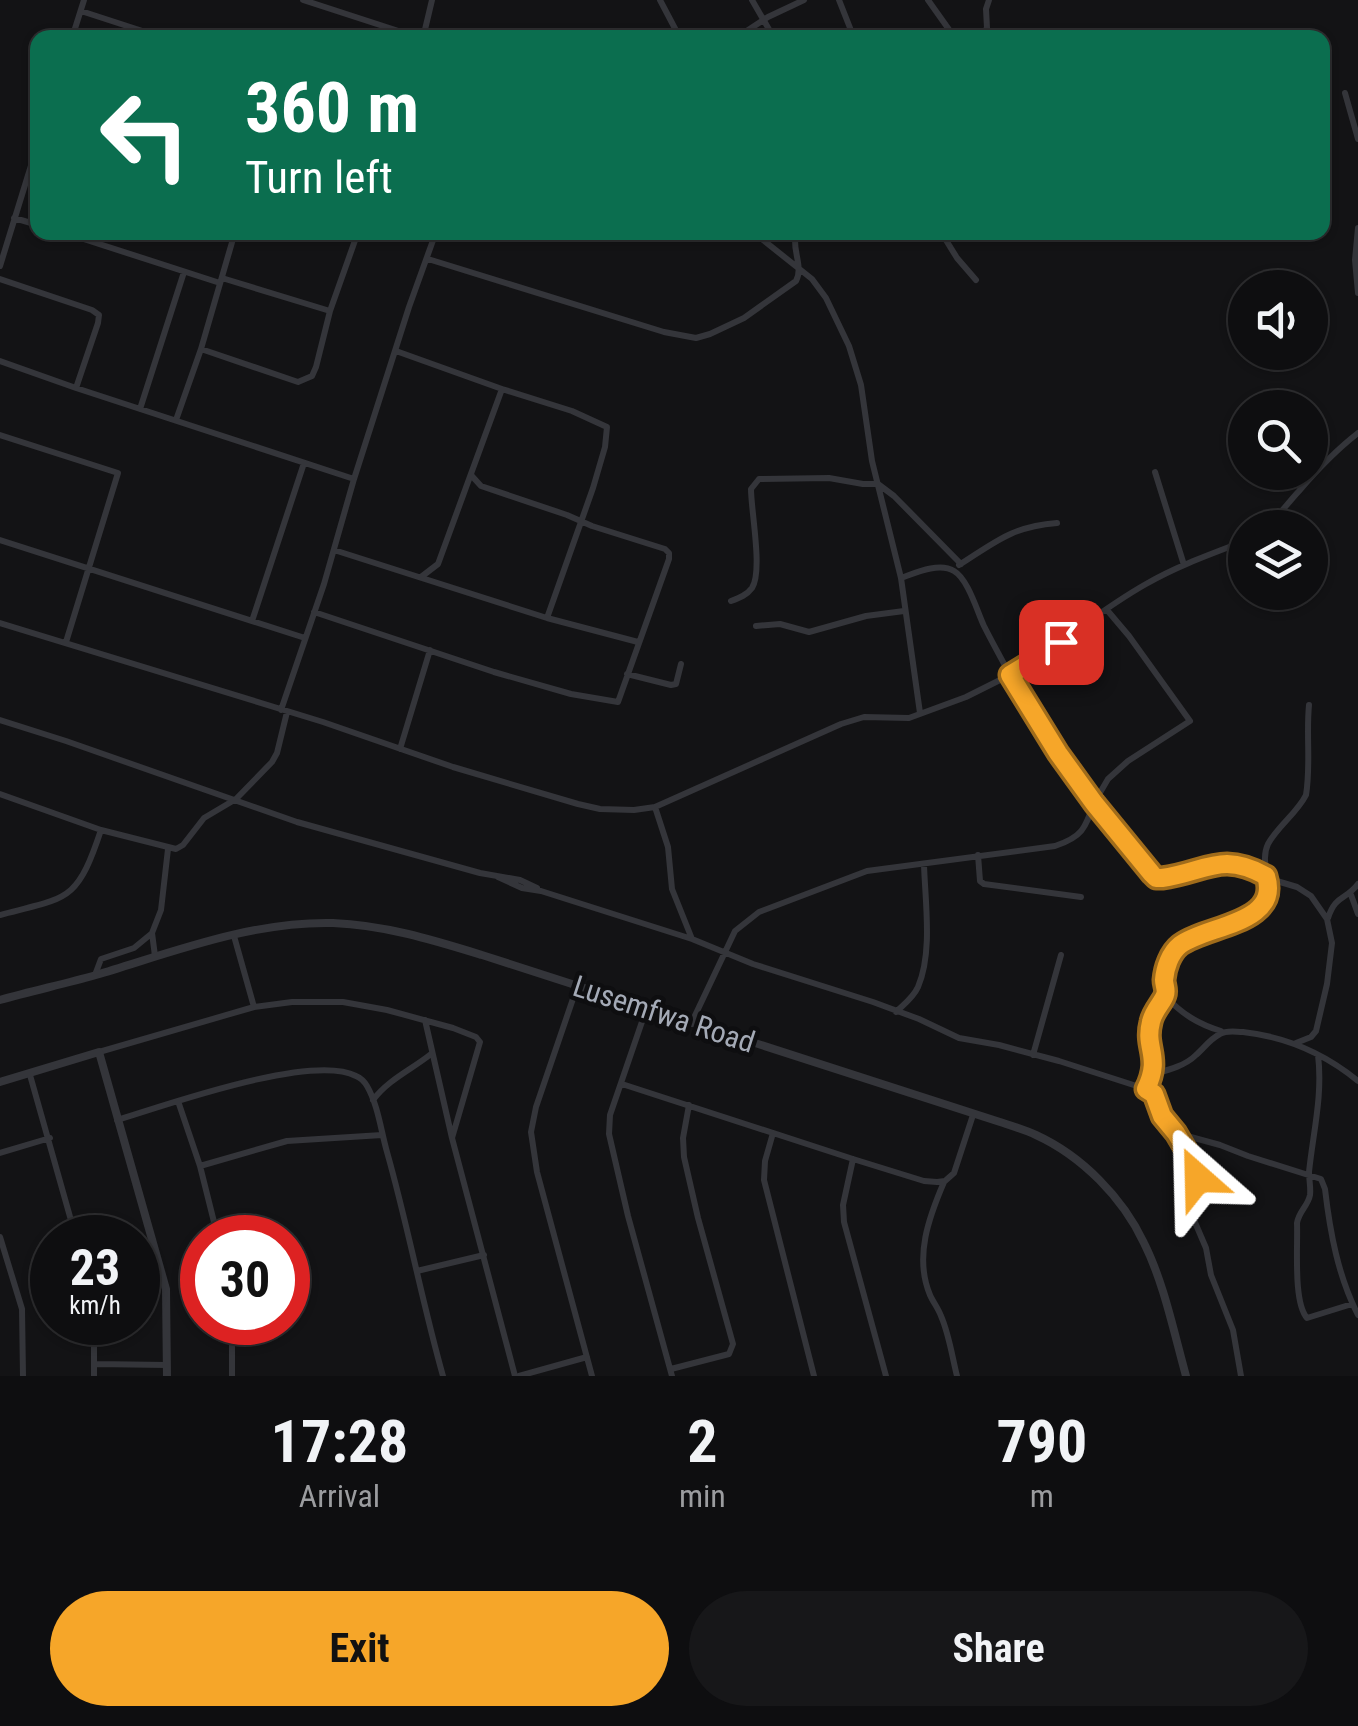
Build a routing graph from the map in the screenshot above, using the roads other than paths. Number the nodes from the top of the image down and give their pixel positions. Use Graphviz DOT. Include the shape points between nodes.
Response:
graph roads {
  1 [pos="84,0"];
  2 [pos="302,0"];
  3 [pos="432,0"];
  4 [pos="660,0"];
  5 [pos="752,0"];
  6 [pos="804,0"];
  7 [pos="839,0"];
  8 [pos="928,0"];
  9 [pos="989,0"];
  10 [pos="81,11"];
  11 [pos="763,20"];
  12 [pos="75,30"];
  13 [pos="139,30"];
  14 [pos="397,30"];
  15 [pos="424,30"];
  16 [pos="676,30"];
  17 [pos="748,30"];
  18 [pos="769,30"];
  19 [pos="851,30"];
  20 [pos="949,30"];
  21 [pos="986,30"];
  22 [pos="1345,93"];
  23 [pos="1358,139"];
  24 [pos="30,171"];
  25 [pos="14,218"];
  26 [pos="30,223"];
  27 [pos="1358,228"];
  28 [pos="86,240"];
  29 [pos="234,240"];
  30 [pos="355,240"];
  31 [pos="434,240"];
  32 [pos="763,240"];
  33 [pos="795,240"];
  34 [pos="947,240"];
  35 [pos="428,258"];
  36 [pos="0,266"];
  37 [pos="799,267"];
  38 [pos="184,272"];
  39 [pos="0,279"];
  40 [pos="976,280"];
  41 [pos="221,281"];
  42 [pos="1358,292"];
  43 [pos="330,311"];
  44 [pos="201,349"];
  45 [pos="396,351"];
  46 [pos="0,361"];
  47 [pos="76,388"];
  48 [pos="502,389"];
  49 [pos="140,410"];
  50 [pos="176,420"];
  51 [pos="1358,433"];
  52 [pos="0,436"];
  53 [pos="304,462"];
  54 [pos="1155,472"];
  55 [pos="472,475"];
  56 [pos="354,479"];
  57 [pos="878,484"];
  58 [pos="481,486"];
  59 [pos="465,490"];
  60 [pos="1283,510"];
  61 [pos="581,521"];
  62 [pos="1057,523"];
  63 [pos="0,540"];
  64 [pos="1228,547"];
  65 [pos="334,550"];
  66 [pos="961,564"];
  67 [pos="1184,564"];
  68 [pos="89,569"];
  69 [pos="952,570"];
  70 [pos="421,577"];
  71 [pos="900,578"];
  72 [pos="732,601"];
  73 [pos="1107,610"];
  74 [pos="904,611"];
  75 [pos="314,612"];
  76 [pos="547,618"];
  77 [pos="252,621"];
  78 [pos="0,623"];
  79 [pos="756,626"];
  80 [pos="305,638"];
  81 [pos="66,642"];
  82 [pos="638,642"];
  83 [pos="430,650"];
  84 [pos="681,664"];
  85 [pos="627,674"];
  86 [pos="1010,675"];
  87 [pos="1309,705"];
  88 [pos="284,712"];
  89 [pos="920,713"];
  90 [pos="0,720"];
  91 [pos="400,749"];
  92 [pos="0,794"];
  93 [pos="236,799"];
  94 [pos="1094,803"];
  95 [pos="655,807"];
  96 [pos="100,830"];
  97 [pos="168,849"];
  98 [pos="978,855"];
  99 [pos="924,864"];
  100 [pos="1266,876"];
  101 [pos="1358,884"];
  102 [pos="1350,892"];
  103 [pos="1081,897"];
  104 [pos="1358,914"];
  105 [pos="0,916"];
  106 [pos="1327,920"];
  107 [pos="152,933"];
  108 [pos="234,936"];
  109 [pos="692,939"];
  110 [pos="726,953"];
  111 [pos="1061,955"];
  112 [pos="156,956"];
  113 [pos="96,975"];
  114 [pos="577,987"];
  115 [pos="1166,996"];
  116 [pos="0,1000"];
  117 [pos="254,1008"];
  118 [pos="646,1010"];
  119 [pos="896,1012"];
  120 [pos="425,1020"];
  121 [pos="691,1024"];
  122 [pos="1223,1032"];
  123 [pos="1296,1043"];
  124 [pos="100,1052"];
  125 [pos="431,1054"];
  126 [pos="1318,1054"];
  127 [pos="1032,1055"];
  128 [pos="30,1074"];
  129 [pos="1153,1074"];
  130 [pos="0,1082"];
  131 [pos="1358,1082"];
  132 [pos="622,1084"];
  133 [pos="1146,1089"];
  134 [pos="372,1100"];
  135 [pos="178,1102"];
  136 [pos="689,1105"];
  137 [pos="973,1114"];
  138 [pos="117,1120"];
  139 [pos="772,1133"];
  140 [pos="1176,1133"];
  141 [pos="382,1135"];
  142 [pos="50,1138"];
  143 [pos="452,1138"];
  144 [pos="0,1153"];
  145 [pos="853,1159"];
  146 [pos="200,1166"];
  147 [pos="1309,1174"];
  148 [pos="945,1181"];
  149 [pos="70,1215"];
  150 [pos="212,1215"];
  151 [pos="0,1237"];
  152 [pos="484,1254"];
  153 [pos="417,1271"];
  154 [pos="1352,1304"];
  155 [pos="1358,1316"];
  156 [pos="94,1345"];
  157 [pos="232,1345"];
  158 [pos="587,1358"];
  159 [pos="94,1364"];
  160 [pos="168,1365"];
  161 [pos="672,1372"];
  162 [pos="23,1376"];
  163 [pos="94,1376"];
  164 [pos="168,1376"];
  165 [pos="232,1376"];
  166 [pos="443,1376"];
  167 [pos="517,1376"];
  168 [pos="592,1376"];
  169 [pos="814,1376"];
  170 [pos="886,1376"];
  171 [pos="958,1376"];
  172 [pos="1186,1376"];
  173 [pos="1241,1376"];
  1 -- 10 [label="street"];
  2 -- 14 [label="street"];
  3 -- 15 [label="street"];
  4 -- 16 [label="street"];
  5 -- 11 [label="street"];
  6 -- 11 [label="street"];
  7 -- 19 [label="street"];
  8 -- 20 [label="street"];
  9 -- 21 [label="street"];
  10 -- 12 [label="street"];
  10 -- 13 [label="street"];
  11 -- 17 [label="street"];
  11 -- 18 [label="street"];
  22 -- 23 [label="street"];
  24 -- 25 [label="street"];
  25 -- 26 [label="street"];
  25 -- 36 [label="street"];
  27 -- 42 [label="street"];
  28 -- 38 [label="street"];
  29 -- 41 [label="street"];
  30 -- 43 [label="street"];
  31 -- 35 [label="street"];
  32 -- 37 [label="street"];
  33 -- 37 [label="street"];
  34 -- 40 [label="street"];
  35 -- 37 [label="street" via="696,338 785,291"];
  35 -- 45 [label="street"];
  37 -- 57 [label="street" via="823,293 849,346"];
  38 -- 41 [label="street"];
  38 -- 49 [label="street"];
  39 -- 47 [label="street" via="98,315"];
  41 -- 43 [label="street"];
  41 -- 44 [label="street"];
  43 -- 44 [label="street" via="306,380"];
  44 -- 50 [label="street"];
  45 -- 48 [label="street"];
  45 -- 56 [label="street"];
  46 -- 47 [label="street"];
  47 -- 49 [label="street"];
  48 -- 55 [label="street"];
  48 -- 61 [label="street" via="607,427"];
  49 -- 50 [label="street"];
  50 -- 53 [label="street"];
  51 -- 60 [label="street"];
  52 -- 68 [label="street" via="118,473"];
  53 -- 56 [label="street"];
  53 -- 77 [label="street"];
  54 -- 67 [label="street"];
  55 -- 58 [label="street"];
  55 -- 59 [label="street"];
  56 -- 65 [label="street"];
  57 -- 66 [label="street"];
  57 -- 71 [label="street"];
  57 -- 72 [label="street" via="758,479 751,489 757,572 754,586"];
  58 -- 59 [label="street"];
  58 -- 61 [label="street"];
  59 -- 70 [label="street" via="438,564"];
  61 -- 76 [label="street"];
  61 -- 82 [label="street" via="669,553"];
  62 -- 66 [label="street" via="1012,531"];
  63 -- 68 [label="street"];
  64 -- 67 [label="street"];
  65 -- 70 [label="street"];
  65 -- 75 [label="street"];
  66 -- 69 [label="street"];
  67 -- 73 [label="street"];
  68 -- 77 [label="street"];
  68 -- 81 [label="street"];
  69 -- 71 [label="street" via="932,568"];
  69 -- 86 [label="street" via="963,579"];
  70 -- 76 [label="street"];
  71 -- 74 [label="street"];
  73 -- 86 [label="street"];
  73 -- 94 [label="street" via="1190,721 1128,761"];
  74 -- 79 [label="street" via="809,632"];
  74 -- 89 [label="street"];
  75 -- 80 [label="street"];
  75 -- 83 [label="street"];
  76 -- 82 [label="street"];
  77 -- 80 [label="street"];
  78 -- 81 [label="street"];
  80 -- 88 [label="street"];
  81 -- 88 [label="street"];
  82 -- 85 [label="street"];
  83 -- 85 [label="street" via="615,703"];
  83 -- 91 [label="street"];
  84 -- 85 [label="street" via="671,686"];
  86 -- 89 [label="street"];
  86 -- 94 [label="street"];
  87 -- 100 [label="street" via="1305,800 1268,844"];
  88 -- 91 [label="street"];
  88 -- 93 [label="street" via="277,754"];
  89 -- 95 [label="street" via="840,724"];
  90 -- 93 [label="street"];
  91 -- 95 [label="street" via="578,804"];
  92 -- 96 [label="street"];
  93 -- 97 [label="street" via="204,818 183,845"];
  93 -- 109 [label="street" via="297,822 520,880"];
  94 -- 98 [label="street" via="1073,840"];
  94 -- 100 [label="street" via="1156,878 1214,864 1248,866"];
  95 -- 109 [label="street" via="672,888"];
  96 -- 97 [label="street"];
  96 -- 105 [label="street" via="73,890"];
  97 -- 107 [label="street"];
  98 -- 99 [label="street"];
  98 -- 103 [label="street" via="984,884"];
  99 -- 110 [label="street" via="867,871 759,912 735,931"];
  99 -- 119 [label="street" via="922,974"];
  100 -- 106 [label="street" via="1303,890"];
  100 -- 115 [label="street" via="1270,889 1254,913 1178,946 1164,976"];
  101 -- 102 [label="street"];
  102 -- 104 [label="street"];
  102 -- 106 [label="street" via="1335,901"];
  106 -- 123 [label="street" via="1332,958 1320,1019 1311,1037"];
  107 -- 112 [label="street"];
  107 -- 113 [label="street" via="134,948 101,959"];
  108 -- 112 [label="street, Lusemfwa Road"];
  108 -- 114 [label="street, Lusemfwa Road" via="291,924 377,926"];
  108 -- 117 [label="street"];
  109 -- 110 [label="street"];
  110 -- 119 [label="street"];
  110 -- 121 [label="street"];
  111 -- 127 [label="street"];
  112 -- 113 [label="street, Lusemfwa Road"];
  113 -- 116 [label="street, Lusemfwa Road"];
  114 -- 118 [label="street, Lusemfwa Road"];
  114 -- 158 [label="street" via="531,1132"];
  115 -- 122 [label="street" via="1182,1014"];
  115 -- 129 [label="street" via="1148,1035"];
  117 -- 120 [label="street" via="343,1002"];
  117 -- 124 [label="street"];
  118 -- 121 [label="street, Lusemfwa Road"];
  118 -- 132 [label="street"];
  119 -- 127 [label="street" via="959,1038"];
  120 -- 125 [label="street"];
  120 -- 143 [label="street" via="480,1042"];
  121 -- 137 [label="street, Lusemfwa Road"];
  122 -- 123 [label="street"];
  122 -- 129 [label="street" via="1194,1058"];
  123 -- 126 [label="street"];
  124 -- 128 [label="street"];
  124 -- 138 [label="street"];
  125 -- 134 [label="street"];
  125 -- 143 [label="street"];
  126 -- 131 [label="street"];
  126 -- 147 [label="street"];
  127 -- 133 [label="street"];
  128 -- 130 [label="street"];
  128 -- 142 [label="street"];
  129 -- 133 [label="street"];
  132 -- 136 [label="street"];
  132 -- 161 [label="street" via="608,1125 610,1147"];
  133 -- 140 [label="street"];
  134 -- 135 [label="street" via="359,1077 320,1070"];
  134 -- 141 [label="street"];
  135 -- 138 [label="street"];
  135 -- 146 [label="street"];
  136 -- 139 [label="street"];
  136 -- 161 [label="street" via="684,1157 733,1344 729,1354"];
  137 -- 148 [label="street" via="954,1173"];
  137 -- 172 [label="street, Lusemfwa Road" via="1070,1154 1128,1215 1145,1244"];
  138 -- 160 [label="street" via="166,1289"];
  139 -- 145 [label="street"];
  139 -- 169 [label="street" via="764,1180"];
  140 -- 147 [label="street"];
  140 -- 173 [label="street" via="1196,1170 1194,1220 1233,1330"];
  141 -- 146 [label="street" via="287,1141"];
  141 -- 153 [label="street"];
  142 -- 144 [label="street"];
  142 -- 149 [label="street"];
  143 -- 152 [label="street"];
  145 -- 148 [label="street"];
  145 -- 170 [label="street" via="844,1222"];
  146 -- 150 [label="street"];
  147 -- 154 [label="street" via="1324,1182"];
  147 -- 154 [label="street" via="1310,1195 1297,1223 1302,1313 1313,1318"];
  148 -- 171 [label="street" via="924,1244 923,1270"];
  151 -- 162 [label="street" via="22,1310"];
  152 -- 153 [label="street"];
  152 -- 167 [label="street"];
  153 -- 166 [label="street"];
  154 -- 155 [label="street"];
  156 -- 159 [label="street"];
  157 -- 165 [label="street"];
  158 -- 167 [label="street"];
  158 -- 168 [label="street"];
  159 -- 160 [label="street"];
  159 -- 163 [label="street"];
  160 -- 164 [label="street"];
}
